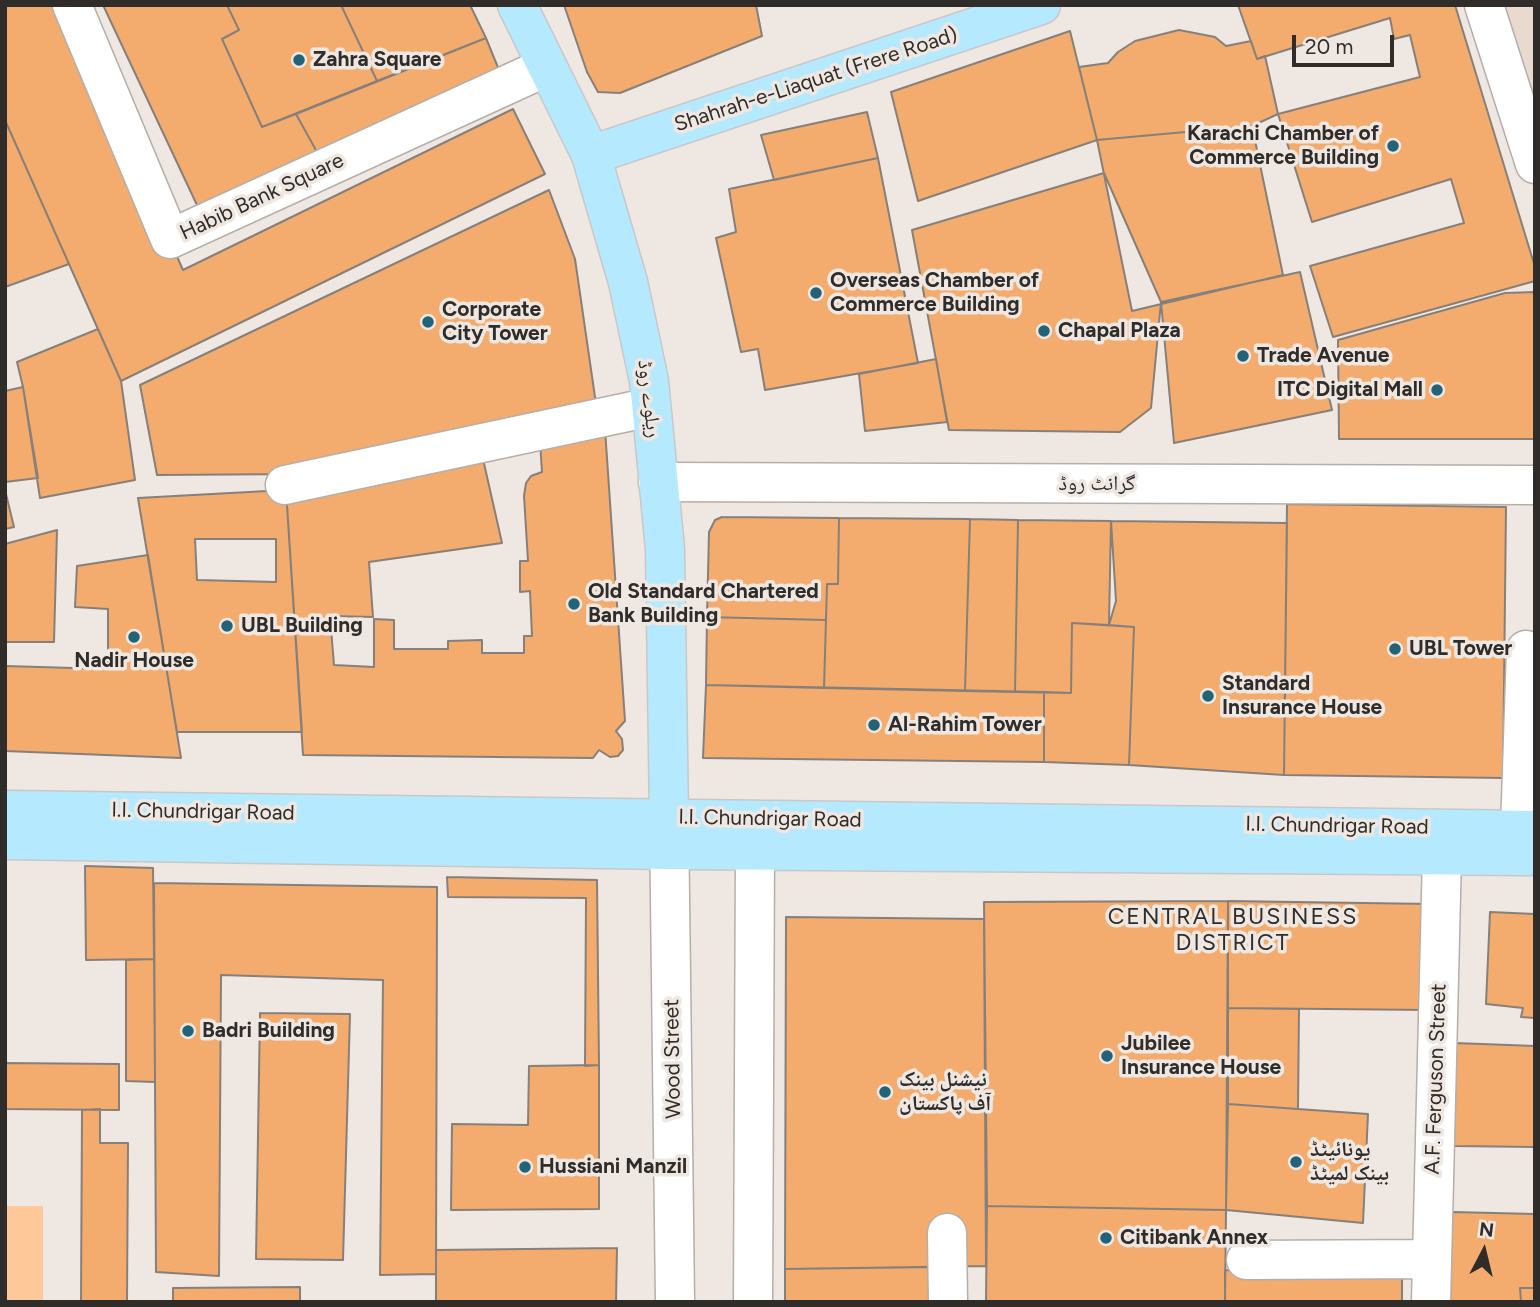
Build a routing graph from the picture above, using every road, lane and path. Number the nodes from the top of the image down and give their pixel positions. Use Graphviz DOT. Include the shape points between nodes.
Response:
graph roads {
  1 [pos="72,5"];
  2 [pos="517,5"];
  3 [pos="1041,5"];
  4 [pos="1485,5"];
  5 [pos="546,67"];
  6 [pos="591,155"];
  7 [pos="1535,164"];
  8 [pos="651,407"];
  9 [pos="658,482"];
  10 [pos="285,485"];
  11 [pos="1535,485"];
  12 [pos="1526,650"];
  13 [pos="5,810"];
  14 [pos="670,834"];
  15 [pos="1530,838"];
  16 [pos="5,840"];
  17 [pos="755,850"];
  18 [pos="1442,855"];
  19 [pos="947,1233"];
  20 [pos="1432,1259"];
  21 [pos="1245,1260"];
  22 [pos="675,1302"];
  23 [pos="753,1302"];
  24 [pos="948,1302"];
  25 [pos="1430,1302"];
  1 -- 5 [label="street, Habib Bank Square" via="170,239"];
  2 -- 5 [label="main road, ریلوے روڈ"];
  3 -- 6 [label="main road, Shahrah-e-Liaquat (Frere Road)"];
  4 -- 7 [label="street"];
  5 -- 6 [label="main road, ریلوے روڈ"];
  6 -- 8 [label="main road, ریلوے روڈ" via="628,282"];
  8 -- 9 [label="main road, ریلوے روڈ"];
  8 -- 10 [label="street"];
  9 -- 11 [label="street, گرانٹ روڈ"];
  9 -- 14 [label="main road, ریلوے روڈ" via="665,549"];
  12 -- 15 [label="street"];
  13 -- 14 [label="main road, I.I. Chundrigar Road"];
  14 -- 15 [label="main road, I.I. Chundrigar Road"];
  14 -- 16 [label="main road, I.I. Chundrigar Road"];
  14 -- 17 [label="main road, I.I. Chundrigar Road"];
  14 -- 22 [label="street, Wood Street"];
  15 -- 18 [label="main road, I.I. Chundrigar Road"];
  17 -- 18 [label="main road, I.I. Chundrigar Road"];
  17 -- 23 [label="street"];
  18 -- 20 [label="street, A.F. Ferguson Street"];
  19 -- 24 [label="street"];
  20 -- 21 [label="street"];
  20 -- 25 [label="street, A.F. Ferguson Street"];
}
